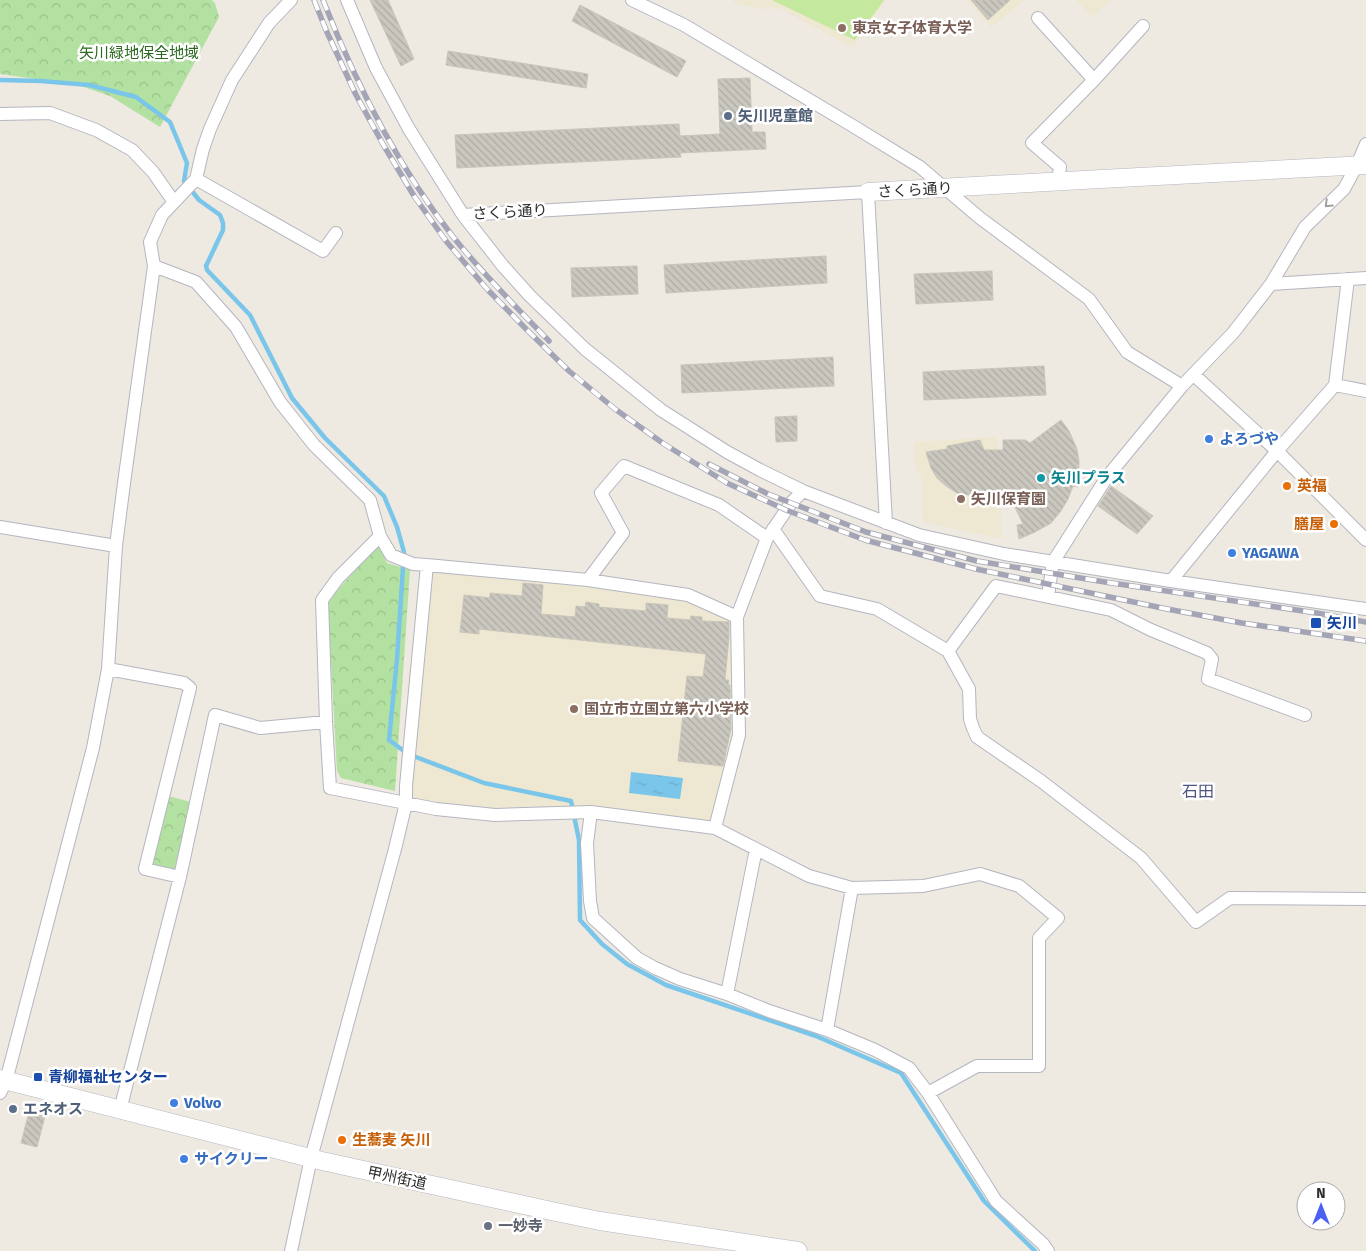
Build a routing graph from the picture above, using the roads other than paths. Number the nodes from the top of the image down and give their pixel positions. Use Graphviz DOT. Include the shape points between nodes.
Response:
graph roads {
  1 [pos="291,0"];
  2 [pos="347,0"];
  3 [pos="632,0"];
  4 [pos="1038,18"];
  5 [pos="1143,26"];
  6 [pos="1094,80"];
  7 [pos="0,114"];
  8 [pos="1366,144"];
  9 [pos="1361,165"];
  10 [pos="196,180"];
  11 [pos="1058,181"];
  12 [pos="945,188"];
  13 [pos="868,192"];
  14 [pos="178,198"];
  15 [pos="463,215"];
  16 [pos="336,233"];
  17 [pos="154,266"];
  18 [pos="1366,278"];
  19 [pos="1348,279"];
  20 [pos="1271,284"];
  21 [pos="1194,374"];
  22 [pos="1336,385"];
  23 [pos="1182,386"];
  24 [pos="1366,391"];
  25 [pos="1276,451"];
  26 [pos="803,491"];
  27 [pos="886,523"];
  28 [pos="0,527"];
  29 [pos="770,533"];
  30 [pos="380,536"];
  31 [pos="1366,540"];
  32 [pos="116,546"];
  33 [pos="1053,562"];
  34 [pos="427,565"];
  35 [pos="588,580"];
  36 [pos="1171,581"];
  37 [pos="1048,596"];
  38 [pos="1366,609"];
  39 [pos="737,618"];
  40 [pos="948,651"];
  41 [pos="108,669"];
  42 [pos="1305,715"];
  43 [pos="326,722"];
  44 [pos="406,803"];
  45 [pos="586,812"];
  46 [pos="715,828"];
  47 [pos="756,849"];
  48 [pos="180,876"];
  49 [pos="852,888"];
  50 [pos="1366,899"];
  51 [pos="727,994"];
  52 [pos="827,1030"];
  53 [pos="2,1084"];
  54 [pos="928,1093"];
  55 [pos="120,1110"];
  56 [pos="311,1158"];
  57 [pos="291,1251"];
  58 [pos="798,1251"];
  59 [pos="1048,1251"];
  1 -- 10 [label="street" via="270,23 232,80 210,129"];
  2 -- 15 [label="street" via="376,68 409,129"];
  3 -- 12 [label="street" via="684,26 845,121 920,168"];
  4 -- 6 [label="street"];
  5 -- 6 [label="street"];
  6 -- 11 [label="street" via="1032,143 1060,168"];
  7 -- 14 [label="street" via="50,113 96,130 132,150"];
  8 -- 9 [label="street"];
  9 -- 11 [label="main road, さくら通り"];
  9 -- 20 [label="street, one-way" via="1344,189 1304,227"];
  10 -- 14 [label="street"];
  10 -- 16 [label="street" via="323,252"];
  11 -- 12 [label="main road, さくら通り"];
  12 -- 13 [label="main road, さくら通り"];
  12 -- 23 [label="street" via="1089,299 1127,352"];
  13 -- 15 [label="street, さくら通り"];
  13 -- 27 [label="street"];
  14 -- 17 [label="street" via="162,214 150,242"];
  15 -- 26 [label="street" via="502,266 585,349 690,429"];
  17 -- 30 [label="street" via="196,282 236,327 280,402 314,445 370,500"];
  17 -- 32 [label="street"];
  18 -- 19 [label="street"];
  19 -- 20 [label="street"];
  19 -- 22 [label="street"];
  20 -- 21 [label="street" via="1233,333"];
  21 -- 23 [label="street"];
  21 -- 25 [label="street"];
  22 -- 24 [label="street"];
  22 -- 25 [label="street"];
  23 -- 33 [label="street" via="1107,477"];
  25 -- 31 [label="street"];
  25 -- 36 [label="street"];
  26 -- 27 [label="street"];
  26 -- 29 [label="street"];
  27 -- 33 [label="street" via="919,535"];
  28 -- 32 [label="street"];
  29 -- 35 [label="street" via="719,505 624,466 601,492 623,533"];
  29 -- 39 [label="street"];
  29 -- 40 [label="street" via="820,596 877,609"];
  30 -- 34 [label="street" via="391,555 413,564"];
  30 -- 43 [label="street" via="338,578 322,600"];
  32 -- 41 [label="street"];
  33 -- 36 [label="street"];
  33 -- 37 [label="street"];
  34 -- 35 [label="street"];
  34 -- 44 [label="street"];
  35 -- 39 [label="street" via="688,595"];
  36 -- 38 [label="street"];
  37 -- 40 [label="street" via="996,586"];
  37 -- 42 [label="street" via="1111,610 1208,654 1212,658 1208,679"];
  39 -- 46 [label="street" via="739,735"];
  40 -- 50 [label="street" via="969,690 970,719 977,737 1041,781 1140,858 1196,922 1230,898"];
  41 -- 48 [label="street" via="184,682 190,688 145,869"];
  41 -- 53 [label="street" via="93,748"];
  43 -- 44 [label="street" via="330,788"];
  43 -- 48 [label="street" via="260,728 215,715"];
  44 -- 45 [label="street" via="495,815"];
  44 -- 56 [label="street"];
  45 -- 46 [label="street"];
  45 -- 51 [label="street" via="593,918 637,958 680,979"];
  46 -- 47 [label="street"];
  47 -- 49 [label="street" via="809,876"];
  47 -- 51 [label="street"];
  48 -- 55 [label="street"];
  49 -- 52 [label="street"];
  49 -- 54 [label="street" via="923,886 980,874 1019,886 1058,918 1039,938 1039,1066 977,1066"];
  51 -- 52 [label="street"];
  52 -- 54 [label="street" via="909,1068"];
  53 -- 55 [label="main road, 甲州街道"];
  54 -- 59 [label="street" via="996,1201"];
  55 -- 56 [label="main road, 甲州街道"];
  56 -- 57 [label="street"];
  56 -- 58 [label="main road, 甲州街道" via="600,1222"];
}
